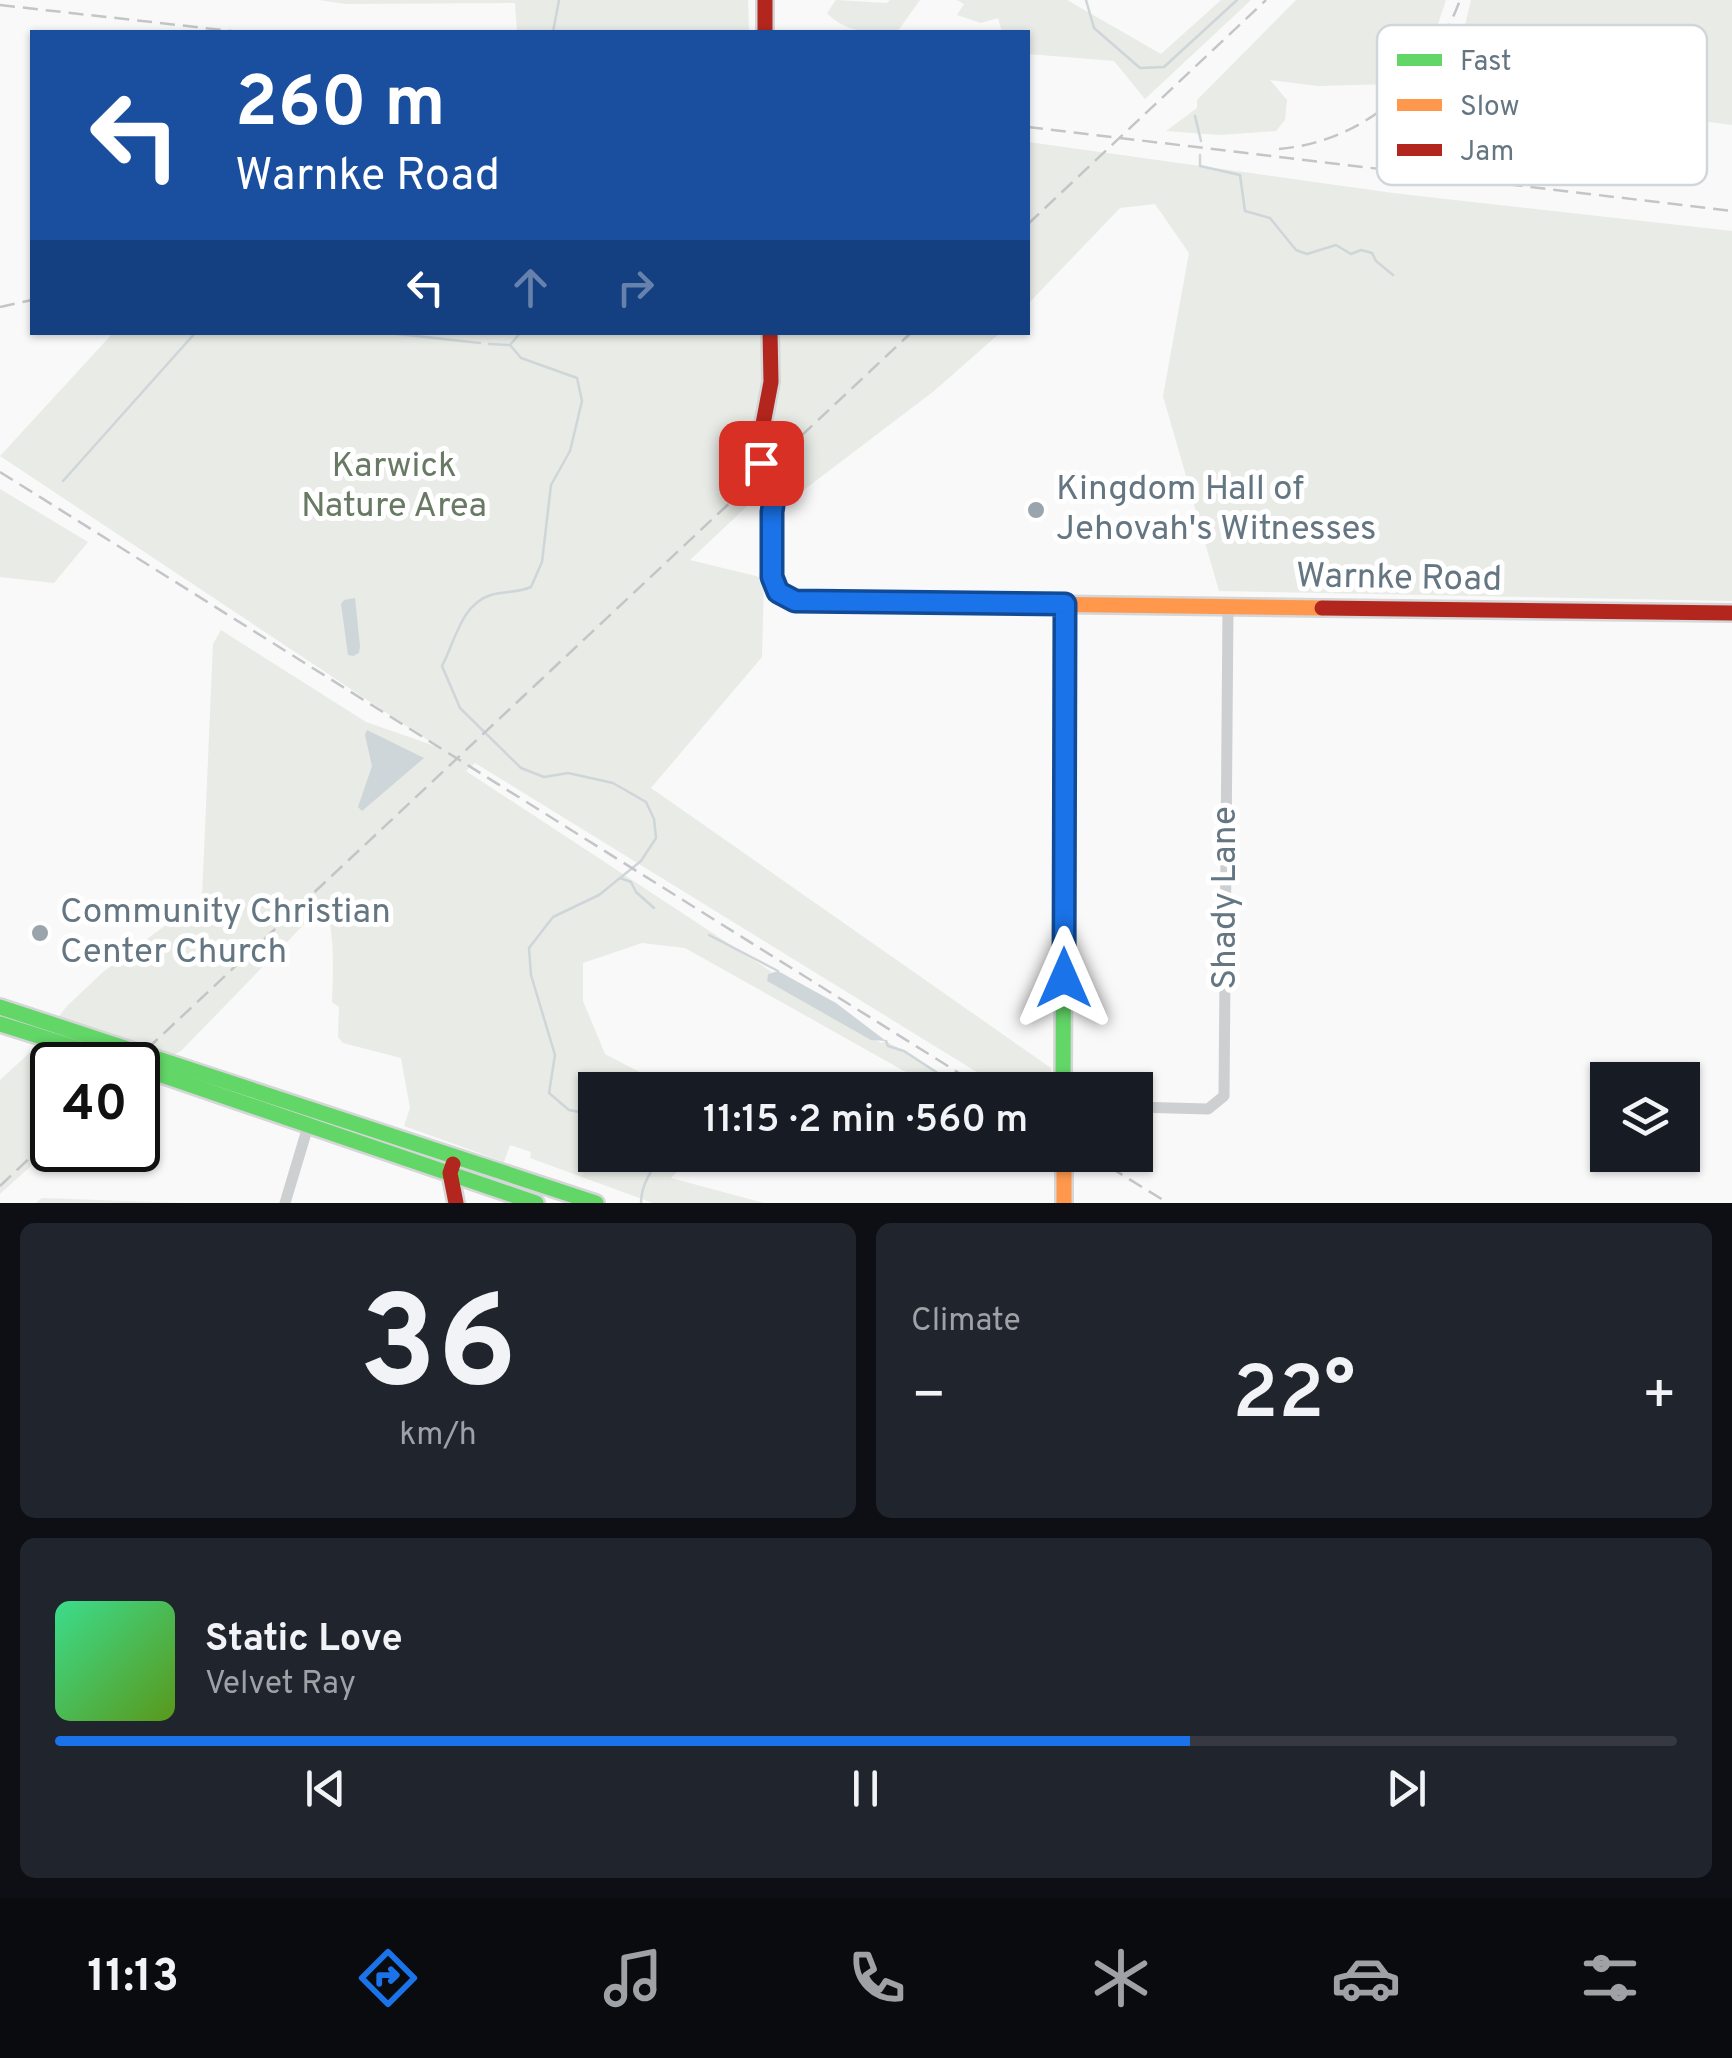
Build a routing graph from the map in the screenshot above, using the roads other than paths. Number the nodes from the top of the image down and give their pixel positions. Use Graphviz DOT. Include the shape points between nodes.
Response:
graph roads {
  1 [pos="765,0"];
  2 [pos="766,30"];
  3 [pos="770,335"];
  4 [pos="1065,604"];
  5 [pos="1228,607"];
  6 [pos="1732,613"];
  7 [pos="0,1007"];
  8 [pos="0,1024"];
  9 [pos="57,1042"];
  10 [pos="1063,1072"];
  11 [pos="160,1073"];
  12 [pos="1153,1107"];
  13 [pos="311,1117"];
  14 [pos="455,1156"];
  15 [pos="1064,1172"];
  16 [pos="450,1173"];
  17 [pos="285,1203"];
  18 [pos="456,1203"];
  19 [pos="536,1203"];
  20 [pos="596,1203"];
  21 [pos="1064,1203"];
  1 -- 2 [label="street"];
  3 -- 4 [label="street, Warnke Road" via="771,382 759,445 761,463 776,486 772,577 778,592 795,601"];
  4 -- 5 [label="street, Warnke Road"];
  4 -- 10 [label="street"];
  5 -- 6 [label="street, Warnke Road"];
  5 -- 12 [label="street, Shady Lane" via="1224,1096 1208,1109"];
  7 -- 13 [label="street"];
  8 -- 9 [label="street"];
  11 -- 13 [label="street"];
  13 -- 14 [label="street"];
  13 -- 16 [label="street"];
  13 -- 17 [label="street"];
  14 -- 16 [label="street"];
  14 -- 20 [label="street"];
  15 -- 21 [label="street"];
  16 -- 18 [label="street"];
  16 -- 19 [label="street"];
}
